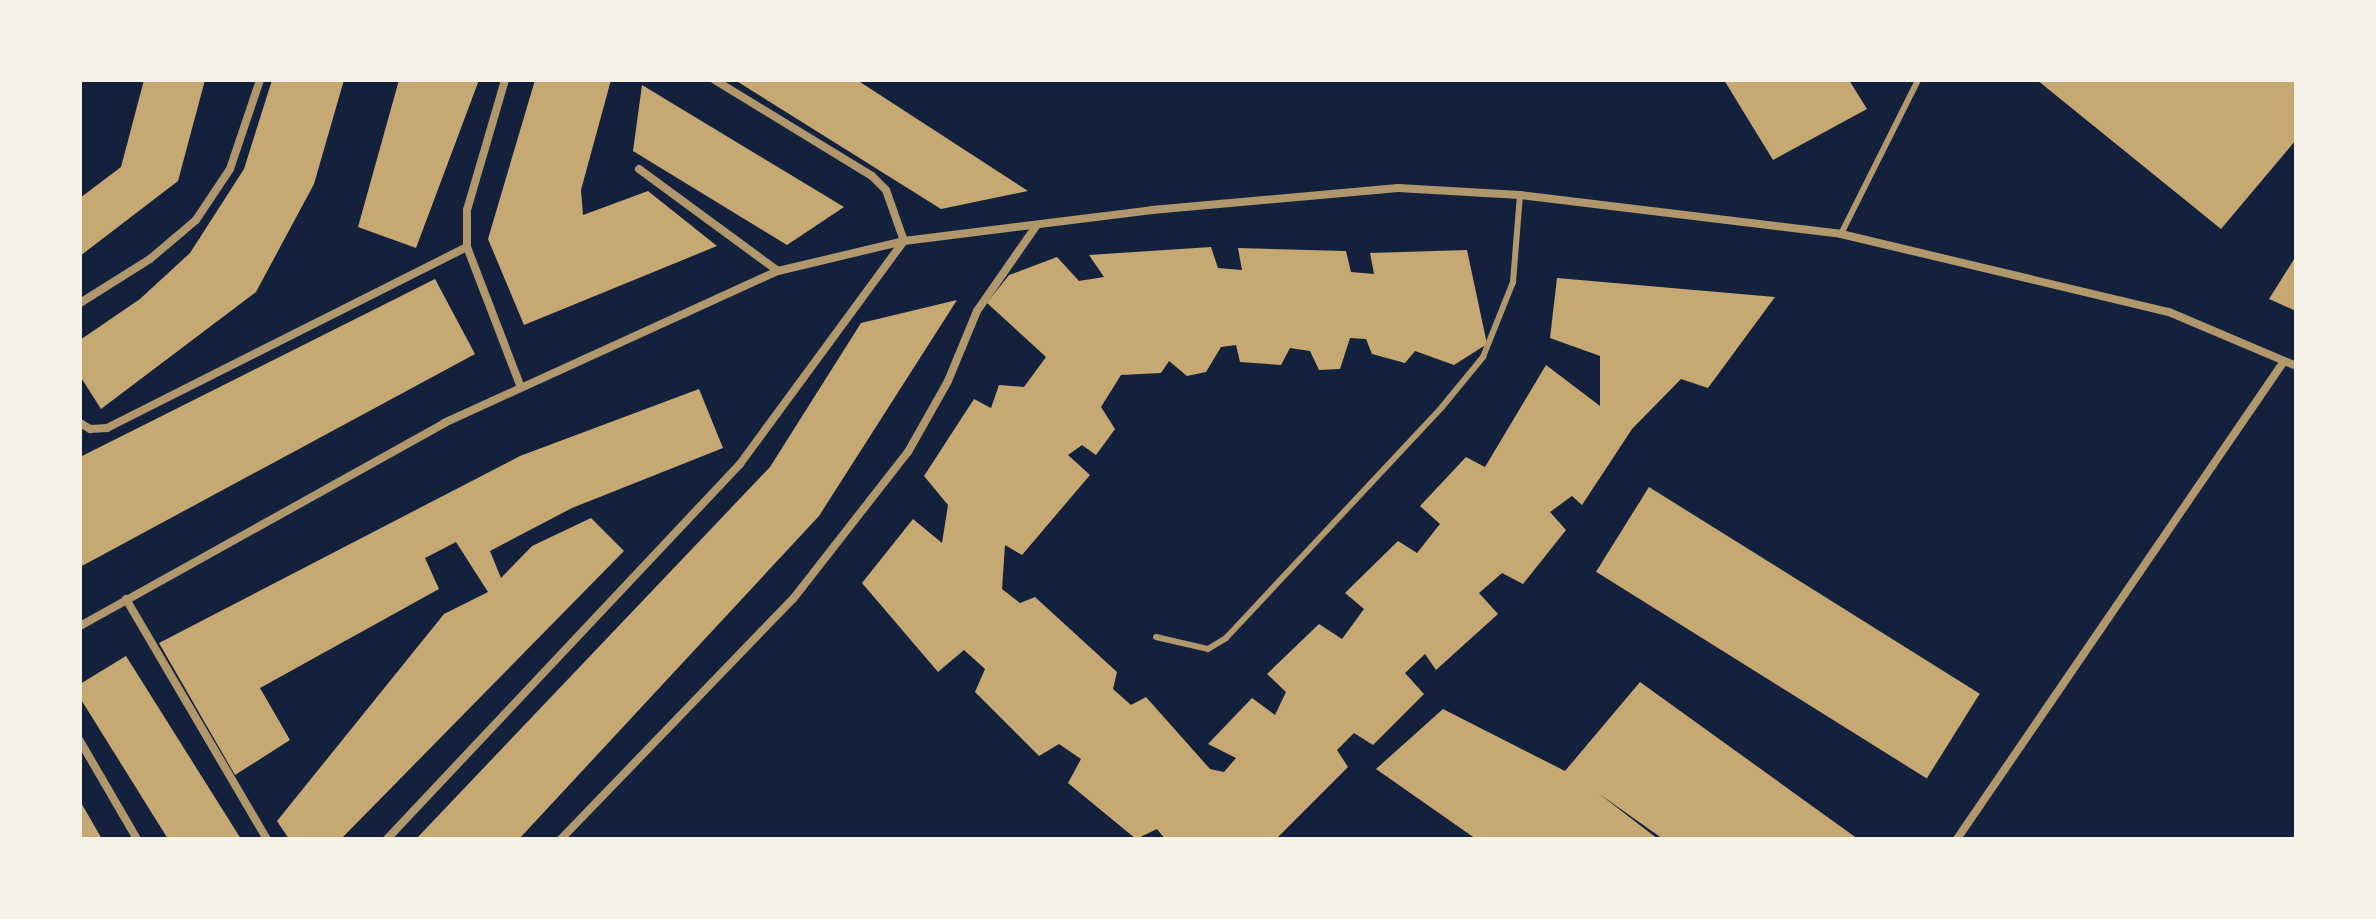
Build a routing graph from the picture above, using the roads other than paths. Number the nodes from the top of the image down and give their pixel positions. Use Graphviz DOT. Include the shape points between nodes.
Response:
graph roads {
  1 [pos="260,80"];
  2 [pos="505,80"];
  3 [pos="715,80"];
  4 [pos="1918,80"];
  5 [pos="639,169"];
  6 [pos="1520,195"];
  7 [pos="1036,226"];
  8 [pos="1841,234"];
  9 [pos="904,241"];
  10 [pos="467,247"];
  11 [pos="778,271"];
  12 [pos="80,303"];
  13 [pos="2284,361"];
  14 [pos="2296,366"];
  15 [pos="520,385"];
  16 [pos="80,423"];
  17 [pos="126,599"];
  18 [pos="80,626"];
  19 [pos="1156,637"];
  20 [pos="80,741"];
  21 [pos="137,839"];
  22 [pos="267,839"];
  23 [pos="387,839"];
  24 [pos="561,839"];
  25 [pos="1957,839"];
  1 -- 12 [label="street" via="230,169 196,220 150,259"];
  2 -- 10 [label="street" via="467,210"];
  3 -- 9 [label="street" via="872,176 886,190"];
  4 -- 8 [label="lane"];
  5 -- 11 [label="street"];
  6 -- 7 [label="street" via="1398,188"];
  6 -- 8 [label="street"];
  6 -- 19 [label="lane" via="1513,282 1483,357 1226,638 1208,649"];
  7 -- 9 [label="street"];
  7 -- 24 [label="street" via="977,311 948,381 899,464 793,599"];
  8 -- 13 [label="street" via="2169,312"];
  9 -- 11 [label="street"];
  9 -- 23 [label="street" via="740,464"];
  10 -- 15 [label="street"];
  10 -- 16 [label="street" via="107,428 90,429"];
  11 -- 15 [label="street"];
  13 -- 14 [label="street"];
  13 -- 25 [label="street"];
  15 -- 17 [label="street"];
  17 -- 18 [label="street"];
  17 -- 22 [label="street"];
  20 -- 21 [label="street"];
}
